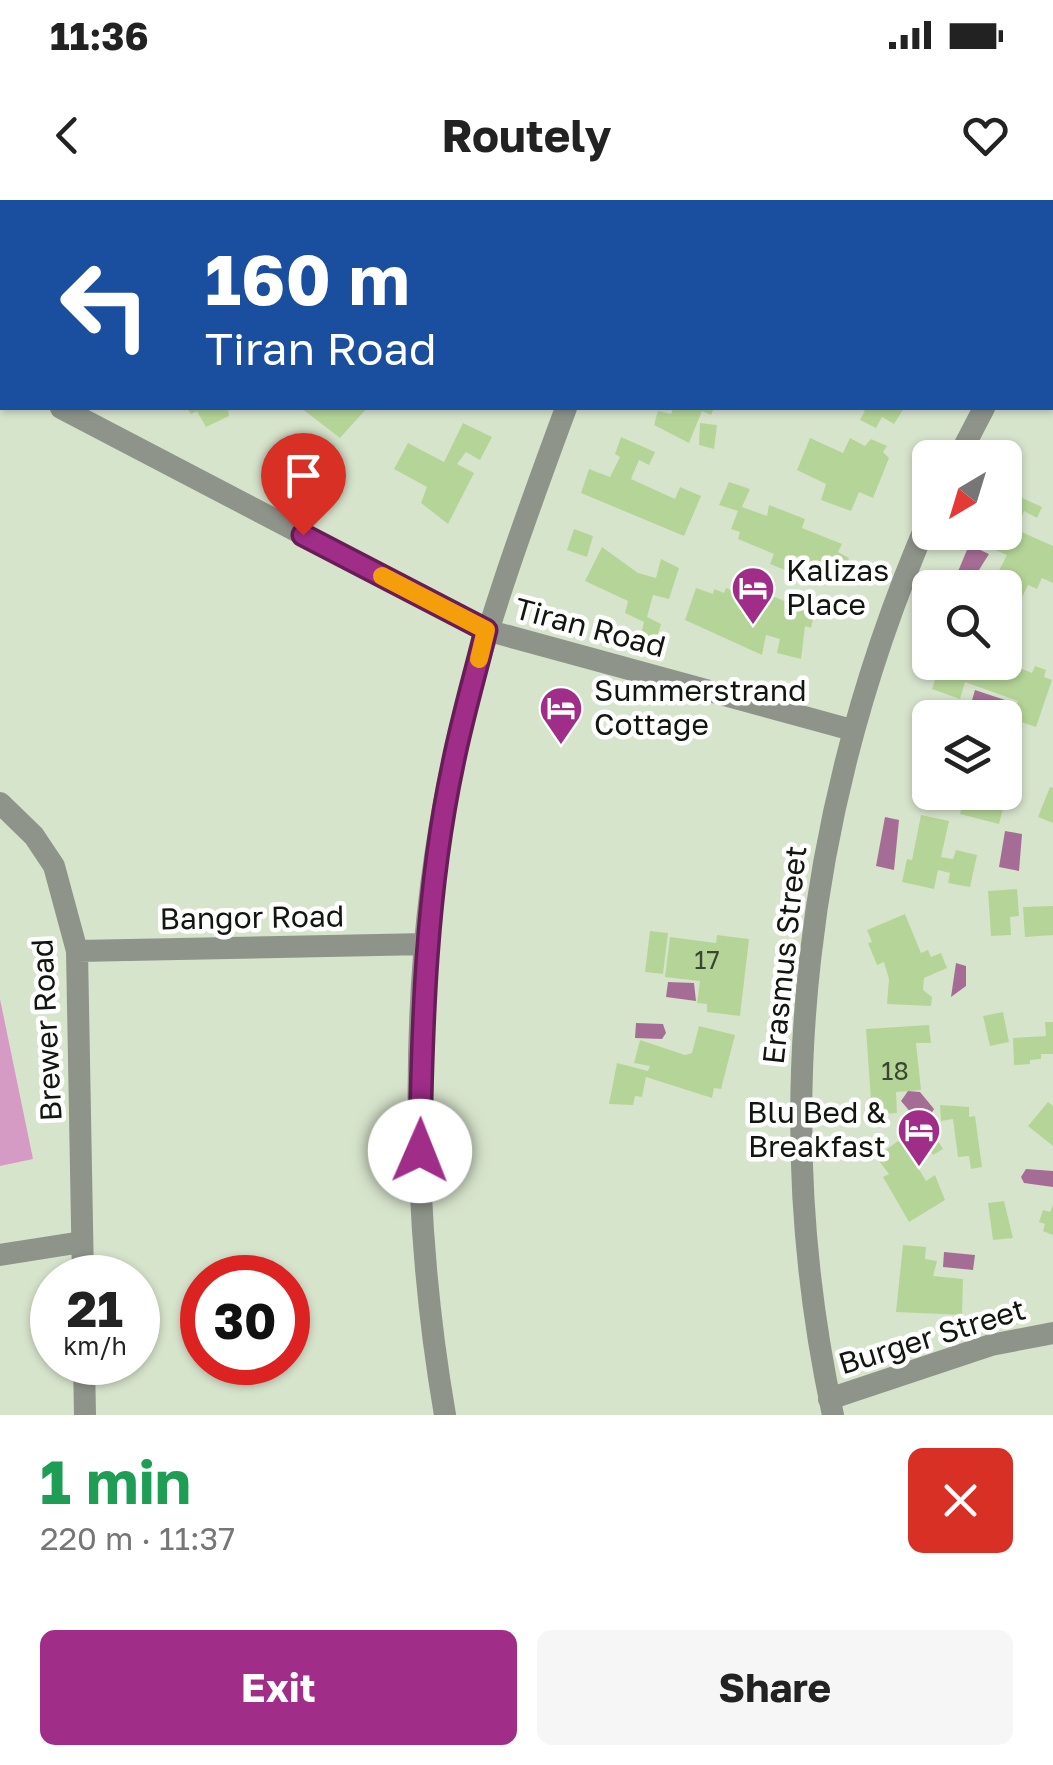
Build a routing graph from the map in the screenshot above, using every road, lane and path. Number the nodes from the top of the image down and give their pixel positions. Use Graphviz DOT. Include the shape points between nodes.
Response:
graph roads {
  1 [pos="64,410"];
  2 [pos="565,410"];
  3 [pos="983,410"];
  4 [pos="967,440"];
  5 [pos="916,550"];
  6 [pos="486,630"];
  7 [pos="852,730"];
  8 [pos="0,802"];
  9 [pos="427,944"];
  10 [pos="77,952"];
  11 [pos="82,1242"];
  12 [pos="82,1255"];
  13 [pos="0,1256"];
  14 [pos="1053,1332"];
  15 [pos="84,1385"];
  16 [pos="831,1407"];
  17 [pos="84,1415"];
  18 [pos="445,1415"];
  1 -- 6 [label="street, Tiran Road"];
  2 -- 6 [label="street"];
  3 -- 4 [label="street"];
  5 -- 7 [label="street, Erasmus Street"];
  6 -- 7 [label="street, Tiran Road"];
  6 -- 9 [label="street" via="453,763"];
  7 -- 16 [label="street, Erasmus Street" via="820,868 802,1023 806,1237"];
  8 -- 10 [label="street, Brewer Road" via="54,866"];
  9 -- 10 [label="street, Bangor Road"];
  9 -- 18 [label="street" via="421,1171"];
  10 -- 11 [label="street, Brewer Road"];
  11 -- 12 [label="street, Brewer Road"];
  11 -- 13 [label="street"];
  14 -- 16 [label="street, Burger Street" via="992,1345"];
  15 -- 17 [label="street"];
}
